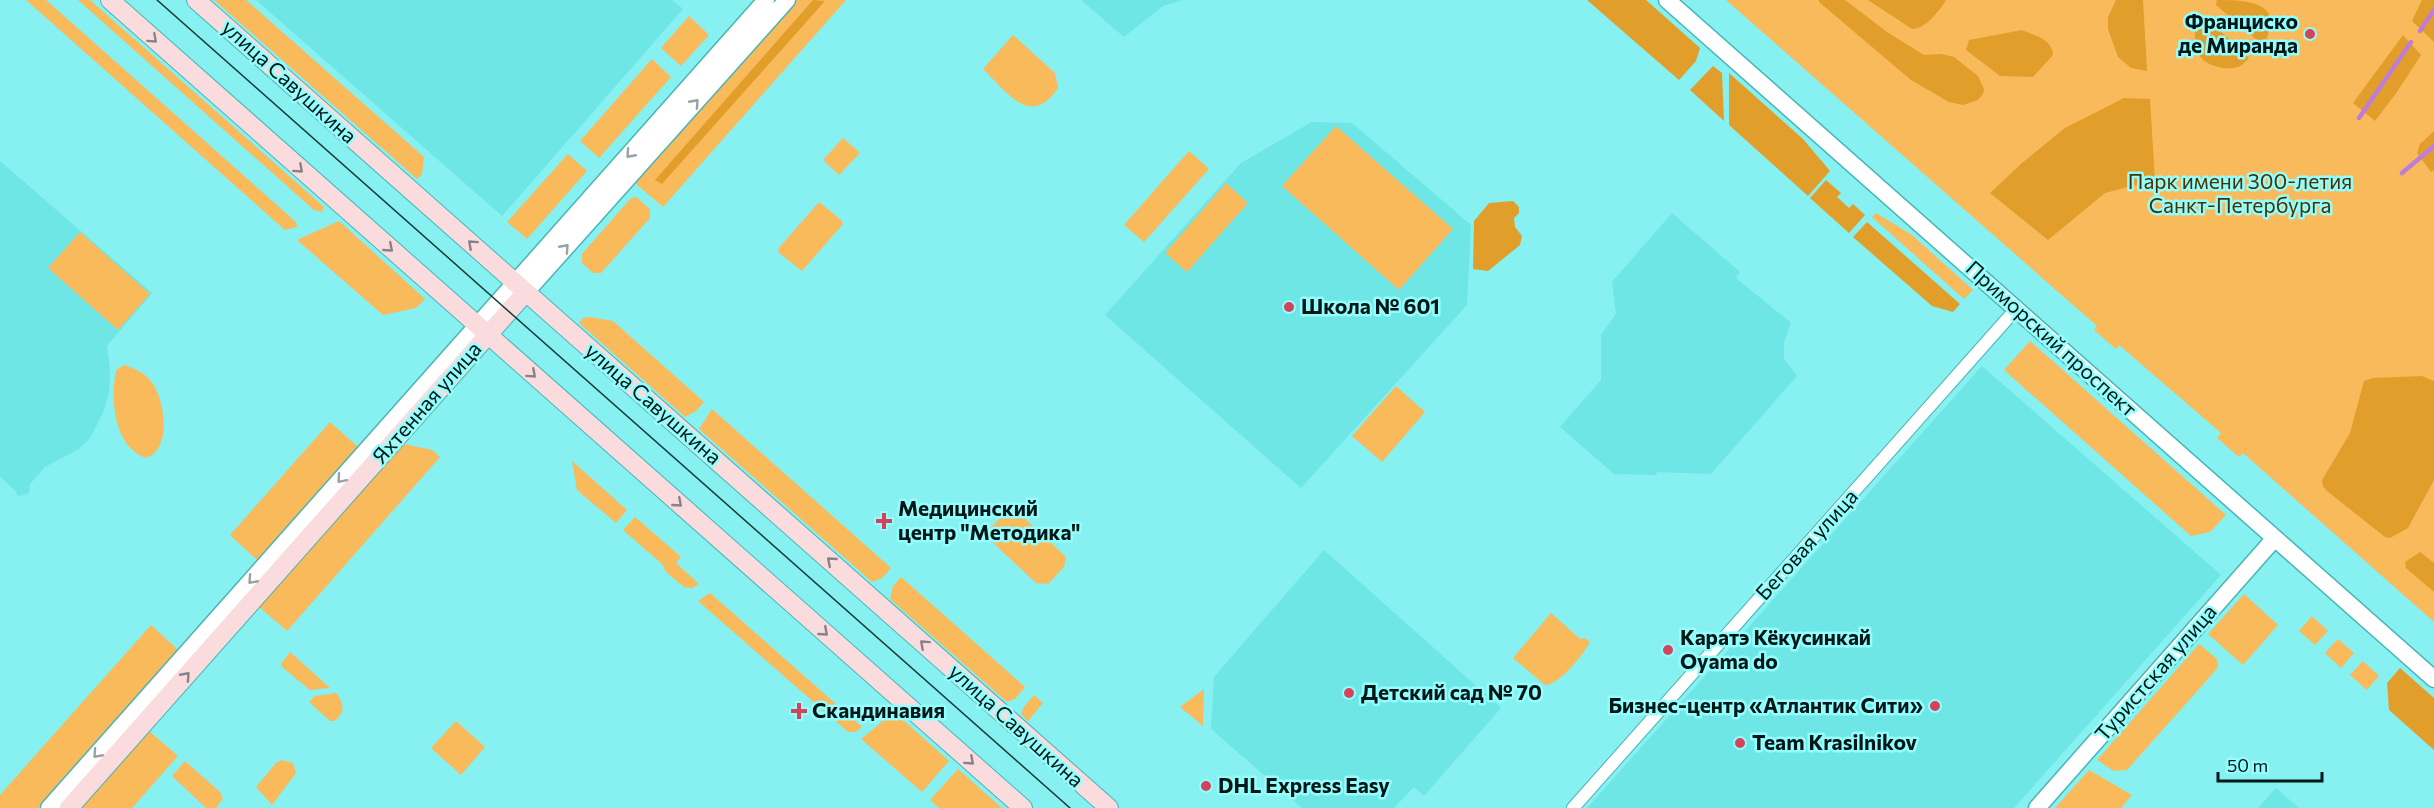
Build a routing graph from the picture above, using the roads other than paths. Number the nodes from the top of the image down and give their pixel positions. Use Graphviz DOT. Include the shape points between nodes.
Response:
graph roads {
  1 [pos="110,0"];
  2 [pos="196,0"];
  3 [pos="766,0"];
  4 [pos="787,0"];
  5 [pos="1667,0"];
  6 [pos="521,287"];
  7 [pos="2016,309"];
  8 [pos="483,330"];
  9 [pos="2275,538"];
  10 [pos="2434,679"];
  11 [pos="49,808"];
  12 [pos="69,808"];
  13 [pos="1023,808"];
  14 [pos="1109,808"];
  15 [pos="1573,808"];
  16 [pos="2037,808"];
  1 -- 8 [label="main road, one-way"];
  6 -- 2 [label="main road, улица Савушкина, one-way"];
  3 -- 6 [label="street, Яхтенная улица, one-way"];
  6 -- 4 [label="street, Яхтенная улица, one-way"];
  5 -- 7 [label="street, Приморский проспект"];
  6 -- 8 [label="main road, Яхтенная улица"];
  14 -- 6 [label="main road, улица Савушкина, one-way"];
  7 -- 9 [label="street, Приморский проспект"];
  7 -- 15 [label="street, Беговая улица"];
  8 -- 11 [label="street, Яхтенная улица, one-way"];
  12 -- 8 [label="main road, Яхтенная улица, one-way"];
  8 -- 13 [label="main road, one-way"];
  9 -- 10 [label="street, Приморский проспект"];
  9 -- 16 [label="street, Туристская улица"];
}
